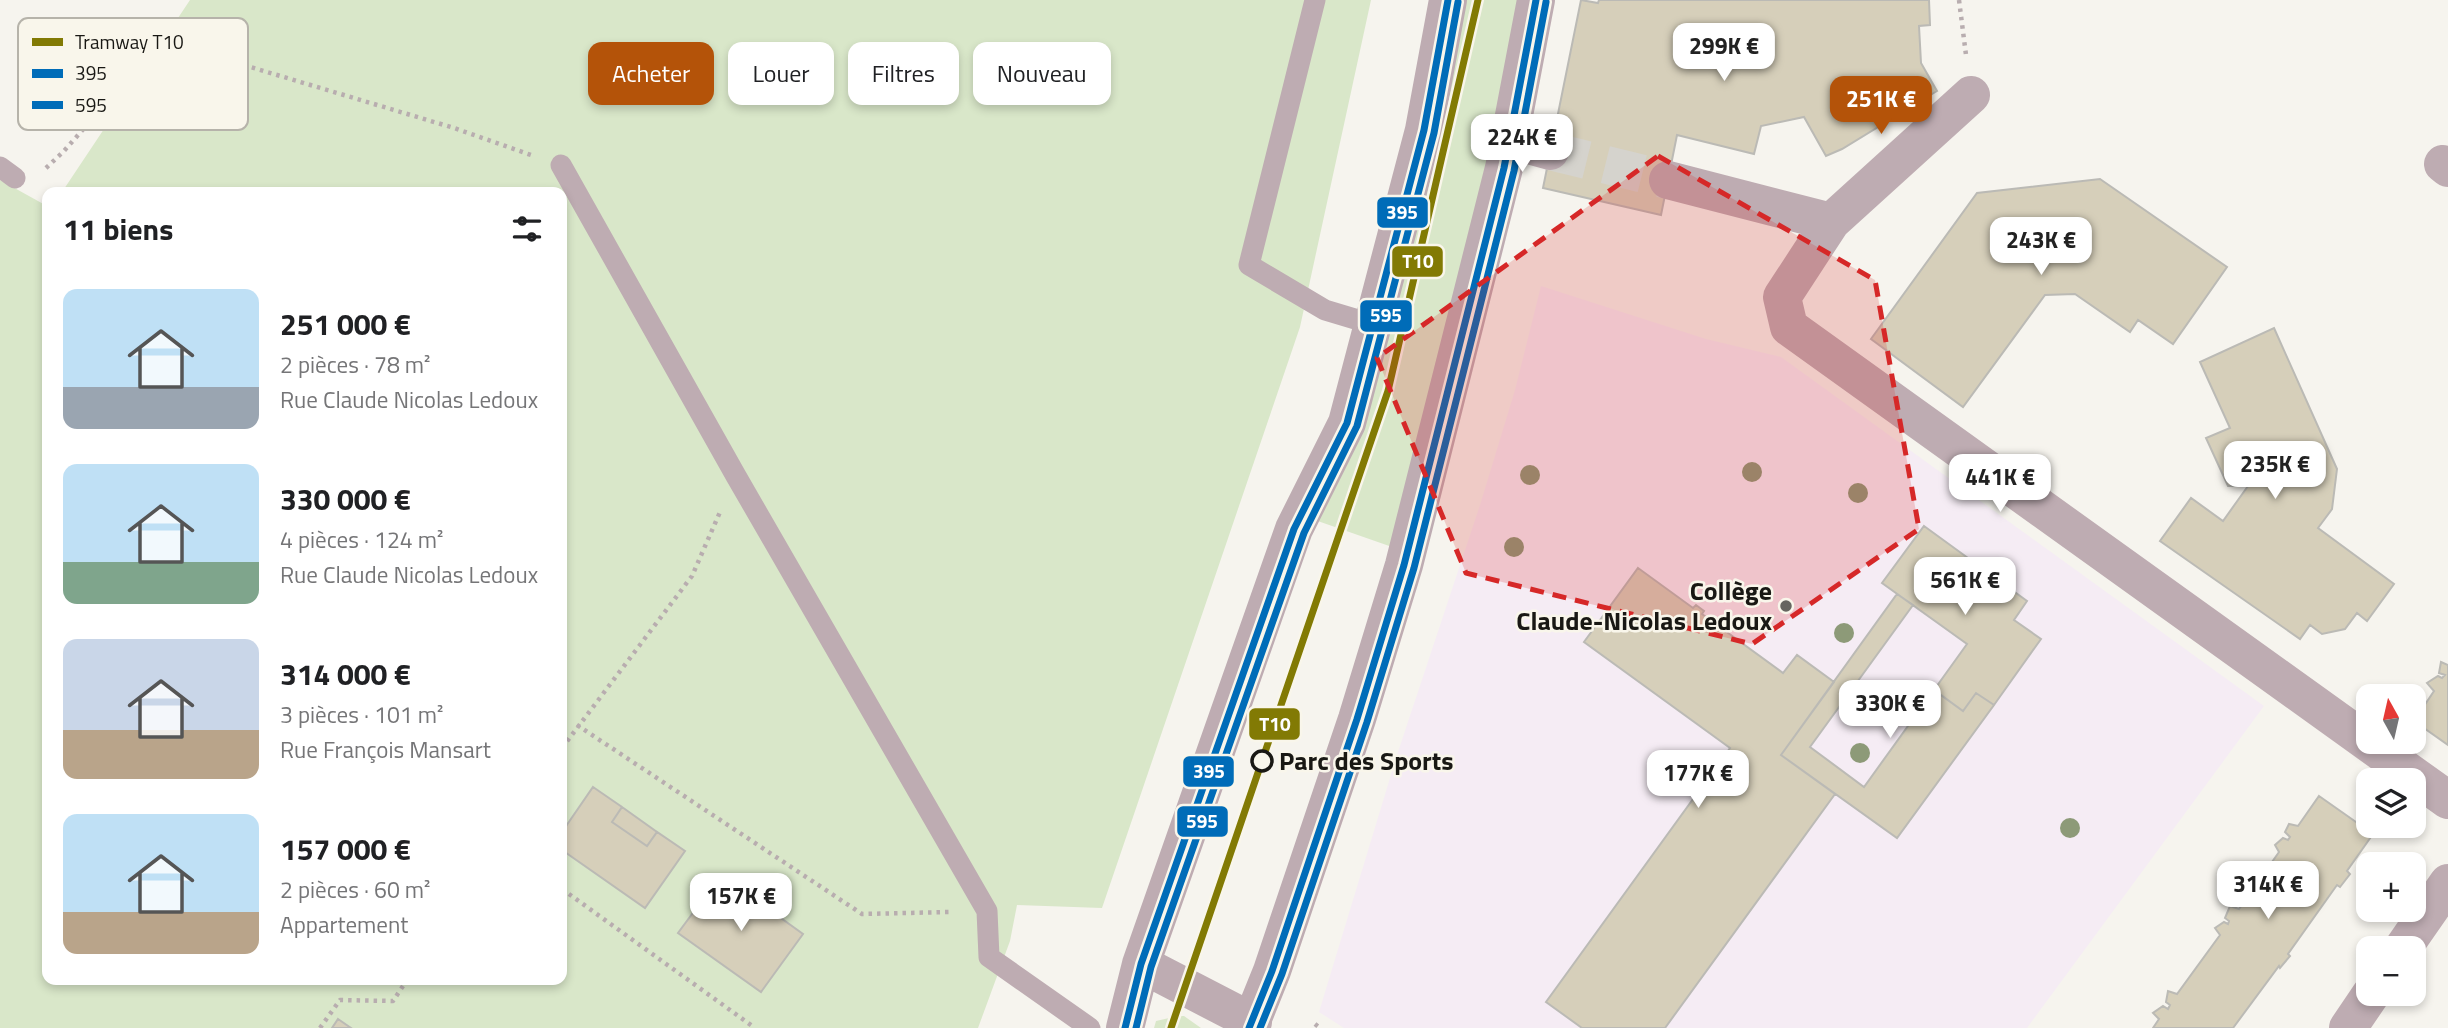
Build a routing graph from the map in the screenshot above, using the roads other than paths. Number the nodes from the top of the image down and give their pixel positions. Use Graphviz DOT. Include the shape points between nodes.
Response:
graph roads {
  1 [pos="1315,0"];
  2 [pos="1448,0"];
  3 [pos="1536,0"];
  4 [pos="1970,95"];
  5 [pos="1510,140"];
  6 [pos="1550,151"];
  7 [pos="561,165"];
  8 [pos="1668,180"];
  9 [pos="1831,222"];
  10 [pos="1375,325"];
  11 [pos="2448,800"];
  12 [pos="2448,883"];
  13 [pos="2411,936"];
  14 [pos="1141,964"];
  15 [pos="2363,1006"];
  16 [pos="1255,1026"];
  17 [pos="1090,1028"];
  18 [pos="1125,1028"];
  19 [pos="2348,1028"];
  1 -- 10 [label="lane" via="1249,265 1325,310"];
  2 -- 10 [label="main road" via="1424,130"];
  3 -- 5 [label="main road"];
  4 -- 9 [label="main road"];
  5 -- 6 [label="main road"];
  5 -- 16 [label="main road" via="1404,565"];
  7 -- 17 [label="lane" via="987,911 989,957"];
  8 -- 9 [label="main road"];
  9 -- 11 [label="main road" via="1782,297 1789,327"];
  10 -- 14 [label="main road" via="1347,423 1294,529"];
  12 -- 13 [label="main road"];
  14 -- 16 [label="main road"];
  14 -- 18 [label="main road"];
  15 -- 19 [label="main road"];
}
